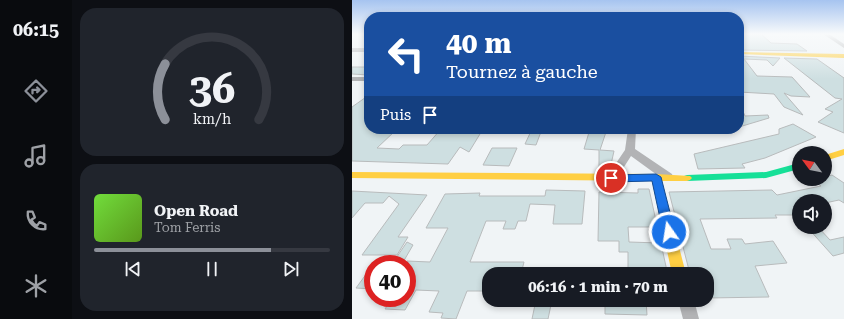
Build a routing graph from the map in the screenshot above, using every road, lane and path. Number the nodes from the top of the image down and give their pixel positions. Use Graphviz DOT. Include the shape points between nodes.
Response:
graph roads {
  1 [pos="352,50"];
  2 [pos="364,50"];
  3 [pos="744,53"];
  4 [pos="844,56"];
  5 [pos="352,79"];
  6 [pos="364,79"];
  7 [pos="632,134"];
  8 [pos="630,150"];
  9 [pos="844,152"];
  10 [pos="832,156"];
  11 [pos="792,168"];
  12 [pos="352,175"];
  13 [pos="656,177"];
  14 [pos="668,177"];
  15 [pos="611,178"];
  16 [pos="677,267"];
  17 [pos="688,307"];
  18 [pos="691,319"];
  1 -- 2 [label="street"];
  3 -- 4 [label="main road"];
  5 -- 6 [label="street"];
  7 -- 8 [label="street"];
  8 -- 14 [label="street"];
  8 -- 15 [label="street"];
  9 -- 10 [label="main road"];
  11 -- 14 [label="main road" via="766,175"];
  12 -- 15 [label="main road"];
  13 -- 14 [label="main road"];
  13 -- 15 [label="main road"];
  13 -- 16 [label="main road"];
  17 -- 18 [label="street"];
}
